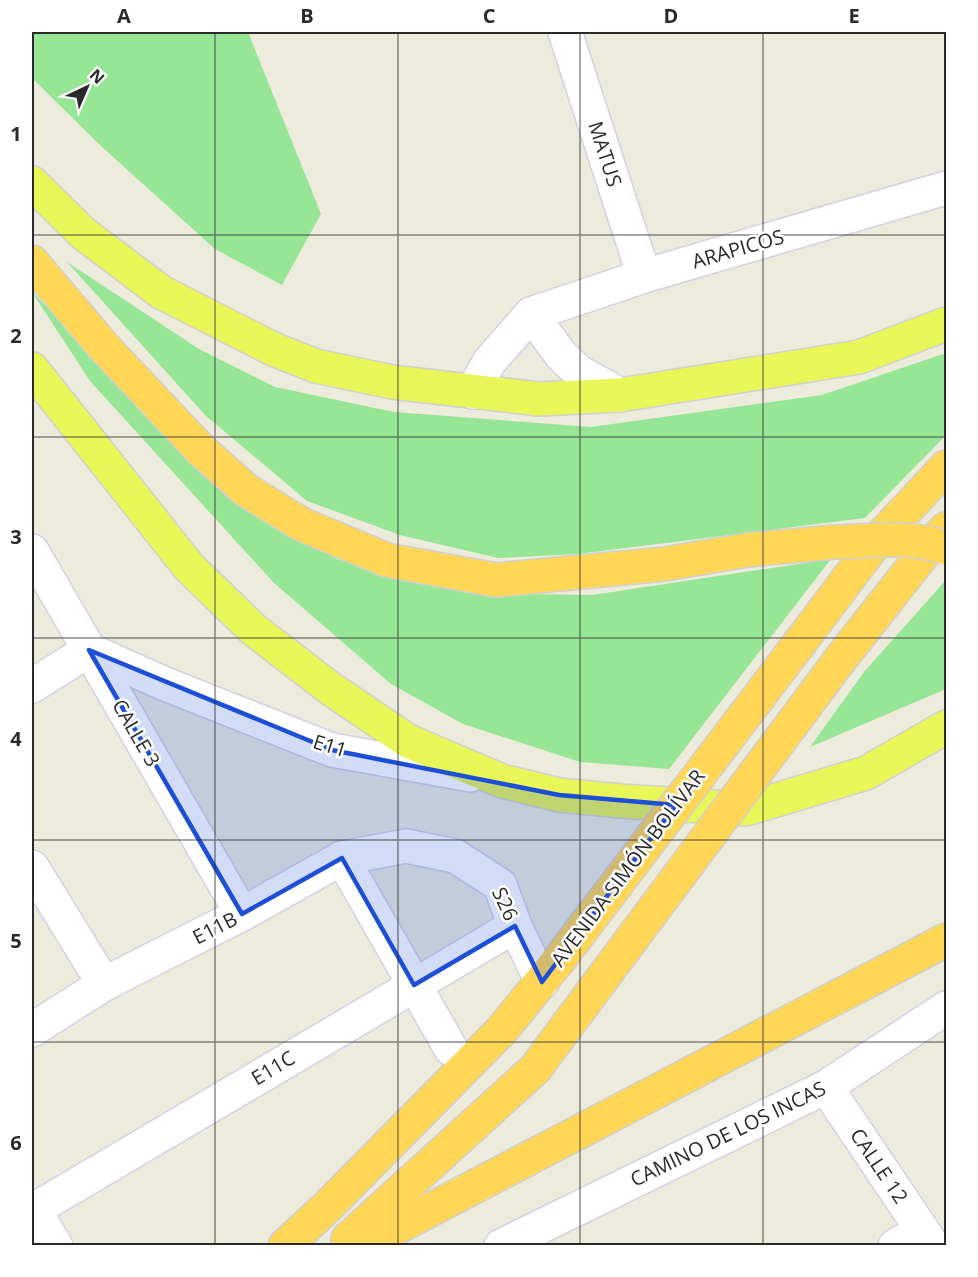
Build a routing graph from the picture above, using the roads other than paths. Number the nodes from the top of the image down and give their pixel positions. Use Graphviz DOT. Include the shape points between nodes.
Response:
graph roads {
  1 [pos="565,32"];
  2 [pos="32,183"];
  3 [pos="946,188"];
  4 [pos="32,262"];
  5 [pos="644,276"];
  6 [pos="531,314"];
  7 [pos="946,324"];
  8 [pos="32,369"];
  9 [pos="472,392"];
  10 [pos="620,395"];
  11 [pos="946,467"];
  12 [pos="946,529"];
  13 [pos="946,548"];
  14 [pos="32,551"];
  15 [pos="89,650"];
  16 [pos="165,684"];
  17 [pos="32,686"];
  18 [pos="117,701"];
  19 [pos="946,727"];
  20 [pos="502,781"];
  21 [pos="406,846"];
  22 [pos="342,858"];
  23 [pos="32,867"];
  24 [pos="242,914"];
  25 [pos="515,926"];
  26 [pos="946,939"];
  27 [pos="550,971"];
  28 [pos="104,984"];
  29 [pos="414,985"];
  30 [pos="946,1008"];
  31 [pos="32,1030"];
  32 [pos="451,1048"];
  33 [pos="826,1087"];
  34 [pos="32,1209"];
  35 [pos="917,1240"];
  36 [pos="56,1245"];
  37 [pos="285,1245"];
  38 [pos="340,1245"];
  39 [pos="361,1245"];
  40 [pos="501,1245"];
  1 -- 5 [label="street, MATUS"];
  2 -- 9 [label="main road" via="84,234 161,292 273,349 316,366 392,382"];
  3 -- 5 [label="street, ARAPICOS"];
  4 -- 13 [label="highway, bridge" via="104,347 201,450 246,490 301,524 387,560 496,580 834,542 930,542"];
  5 -- 6 [label="street, ARAPICOS"];
  6 -- 9 [label="street" via="490,361"];
  6 -- 10 [label="street" via="561,355 579,372"];
  7 -- 10 [label="main road" via="859,357"];
  8 -- 20 [label="main road" via="189,567 253,629 408,741"];
  9 -- 10 [label="main road" via="539,399"];
  11 -- 27 [label="highway, AVENIDA SIMÓN BOLÍVAR, bridge" via="875,543"];
  12 -- 38 [label="highway, bridge" via="842,657 536,1069"];
  14 -- 15 [label="street, CALLE 3"];
  15 -- 16 [label="street, E11"];
  15 -- 17 [label="street"];
  15 -- 18 [label="street, CALLE 3"];
  16 -- 18 [label="street, E11" via="128,689"];
  16 -- 20 [label="street, E11" via="332,750"];
  18 -- 24 [label="street, CALLE 3"];
  19 -- 20 [label="main road" via="866,773 746,808 559,795"];
  21 -- 22 [label="street, E11B"];
  21 -- 25 [label="street, S26" via="455,856 501,885"];
  22 -- 24 [label="street, E11B"];
  22 -- 29 [label="street"];
  23 -- 28 [label="street"];
  24 -- 28 [label="street, E11B"];
  25 -- 27 [label="street, S26"];
  25 -- 29 [label="street, E11C"];
  26 -- 39 [label="highway"];
  27 -- 37 [label="highway, AVENIDA SIMÓN BOLÍVAR" via="484,1048"];
  28 -- 31 [label="street, E11B"];
  29 -- 32 [label="street"];
  29 -- 34 [label="street, E11C"];
  30 -- 33 [label="street, CAMINO DE LOS INCAS"];
  33 -- 35 [label="street, CALLE 12"];
  33 -- 40 [label="street, CAMINO DE LOS INCAS"];
  34 -- 36 [label="street"];
}
